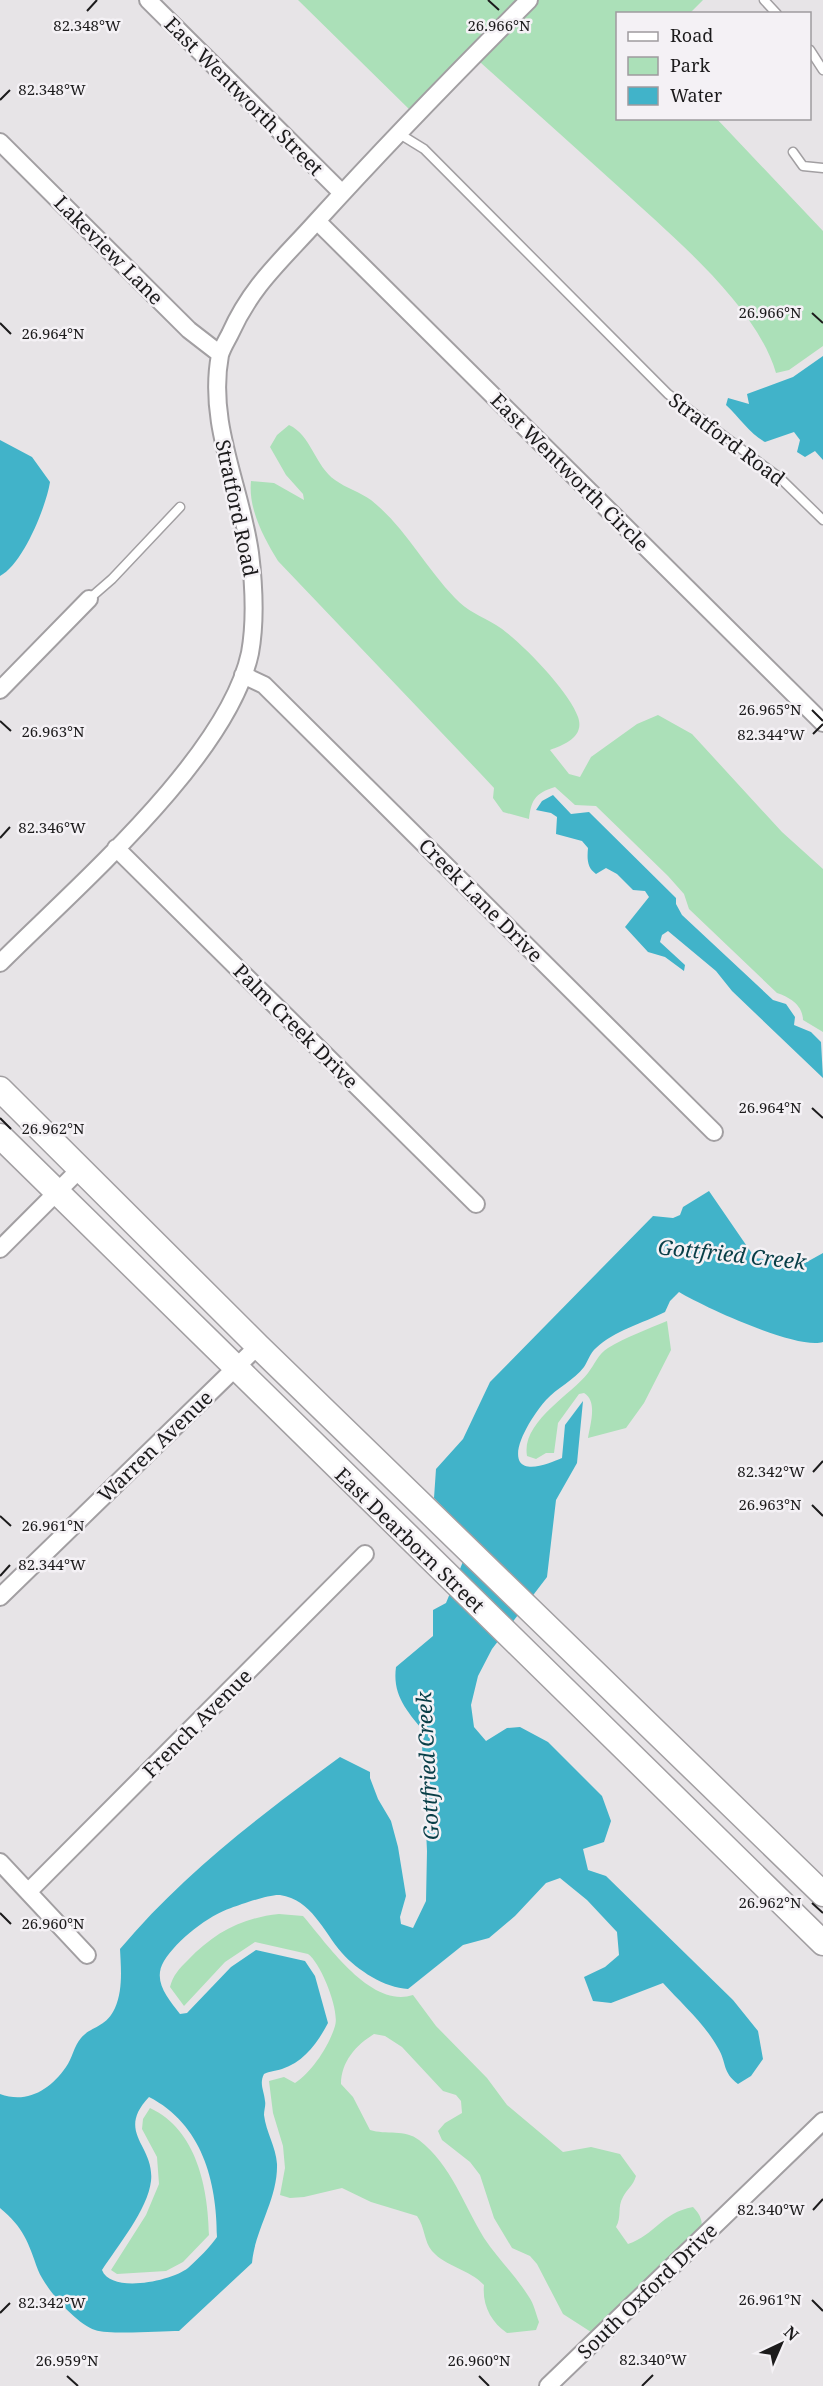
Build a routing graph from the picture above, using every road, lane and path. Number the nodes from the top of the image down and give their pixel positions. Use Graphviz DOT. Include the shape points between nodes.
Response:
graph roads {
  1 [pos="148,0"];
  2 [pos="529,0"];
  3 [pos="764,0"];
  4 [pos="775,12"];
  5 [pos="811,52"];
  6 [pos="823,70"];
  7 [pos="398,133"];
  8 [pos="0,142"];
  9 [pos="793,152"];
  10 [pos="823,168"];
  11 [pos="341,192"];
  12 [pos="317,221"];
  13 [pos="220,354"];
  14 [pos="180,507"];
  15 [pos="823,520"];
  16 [pos="88,599"];
  17 [pos="243,675"];
  18 [pos="0,690"];
  19 [pos="823,723"];
  20 [pos="116,848"];
  21 [pos="0,963"];
  22 [pos="0,1089"];
  23 [pos="714,1132"];
  24 [pos="0,1136"];
  25 [pos="80,1169"];
  26 [pos="57,1192"];
  27 [pos="476,1204"];
  28 [pos="0,1249"];
  29 [pos="258,1346"];
  30 [pos="234,1368"];
  31 [pos="366,1554"];
  32 [pos="0,1597"];
  33 [pos="0,1862"];
  34 [pos="29,1891"];
  35 [pos="823,1894"];
  36 [pos="820,1932"];
  37 [pos="87,1955"];
  38 [pos="823,2121"];
  39 [pos="548,2386"];
  1 -- 11 [label="street, East Wentworth Street"];
  2 -- 7 [label="street, Stratford Road"];
  3 -- 4 [label="lane"];
  5 -- 6 [label="lane"];
  7 -- 11 [label="street, Stratford Road"];
  7 -- 15 [label="lane, Stratford Road" via="424,149 668,394 780,478"];
  8 -- 13 [label="street, Lakeview Lane" via="189,330"];
  9 -- 10 [label="lane" via="803,166"];
  11 -- 12 [label="street, Stratford Road"];
  12 -- 13 [label="street, Stratford Road" via="249,296"];
  12 -- 19 [label="street, East Wentworth Circle"];
  13 -- 17 [label="street, Stratford Road" via="221,433 249,548 254,588 250,653"];
  14 -- 16 [label="lane"];
  16 -- 18 [label="street"];
  17 -- 20 [label="street, Stratford Road" via="221,724 206,746"];
  17 -- 23 [label="street, Creek Lane Drive" via="264,685"];
  20 -- 21 [label="street, Stratford Road"];
  20 -- 27 [label="street, Palm Creek Drive"];
  22 -- 25 [label="main road, East Dearborn Street"];
  24 -- 26 [label="main road, East Dearborn Street"];
  25 -- 26 [label="street"];
  25 -- 29 [label="main road, East Dearborn Street"];
  26 -- 28 [label="street"];
  26 -- 30 [label="main road, East Dearborn Street"];
  29 -- 30 [label="street, Warren Avenue"];
  29 -- 35 [label="main road, East Dearborn Street"];
  30 -- 32 [label="street, Warren Avenue"];
  30 -- 36 [label="main road, East Dearborn Street"];
  31 -- 34 [label="street, French Avenue"];
  33 -- 34 [label="street"];
  34 -- 37 [label="street"];
  38 -- 39 [label="street, South Oxford Drive"];
}
